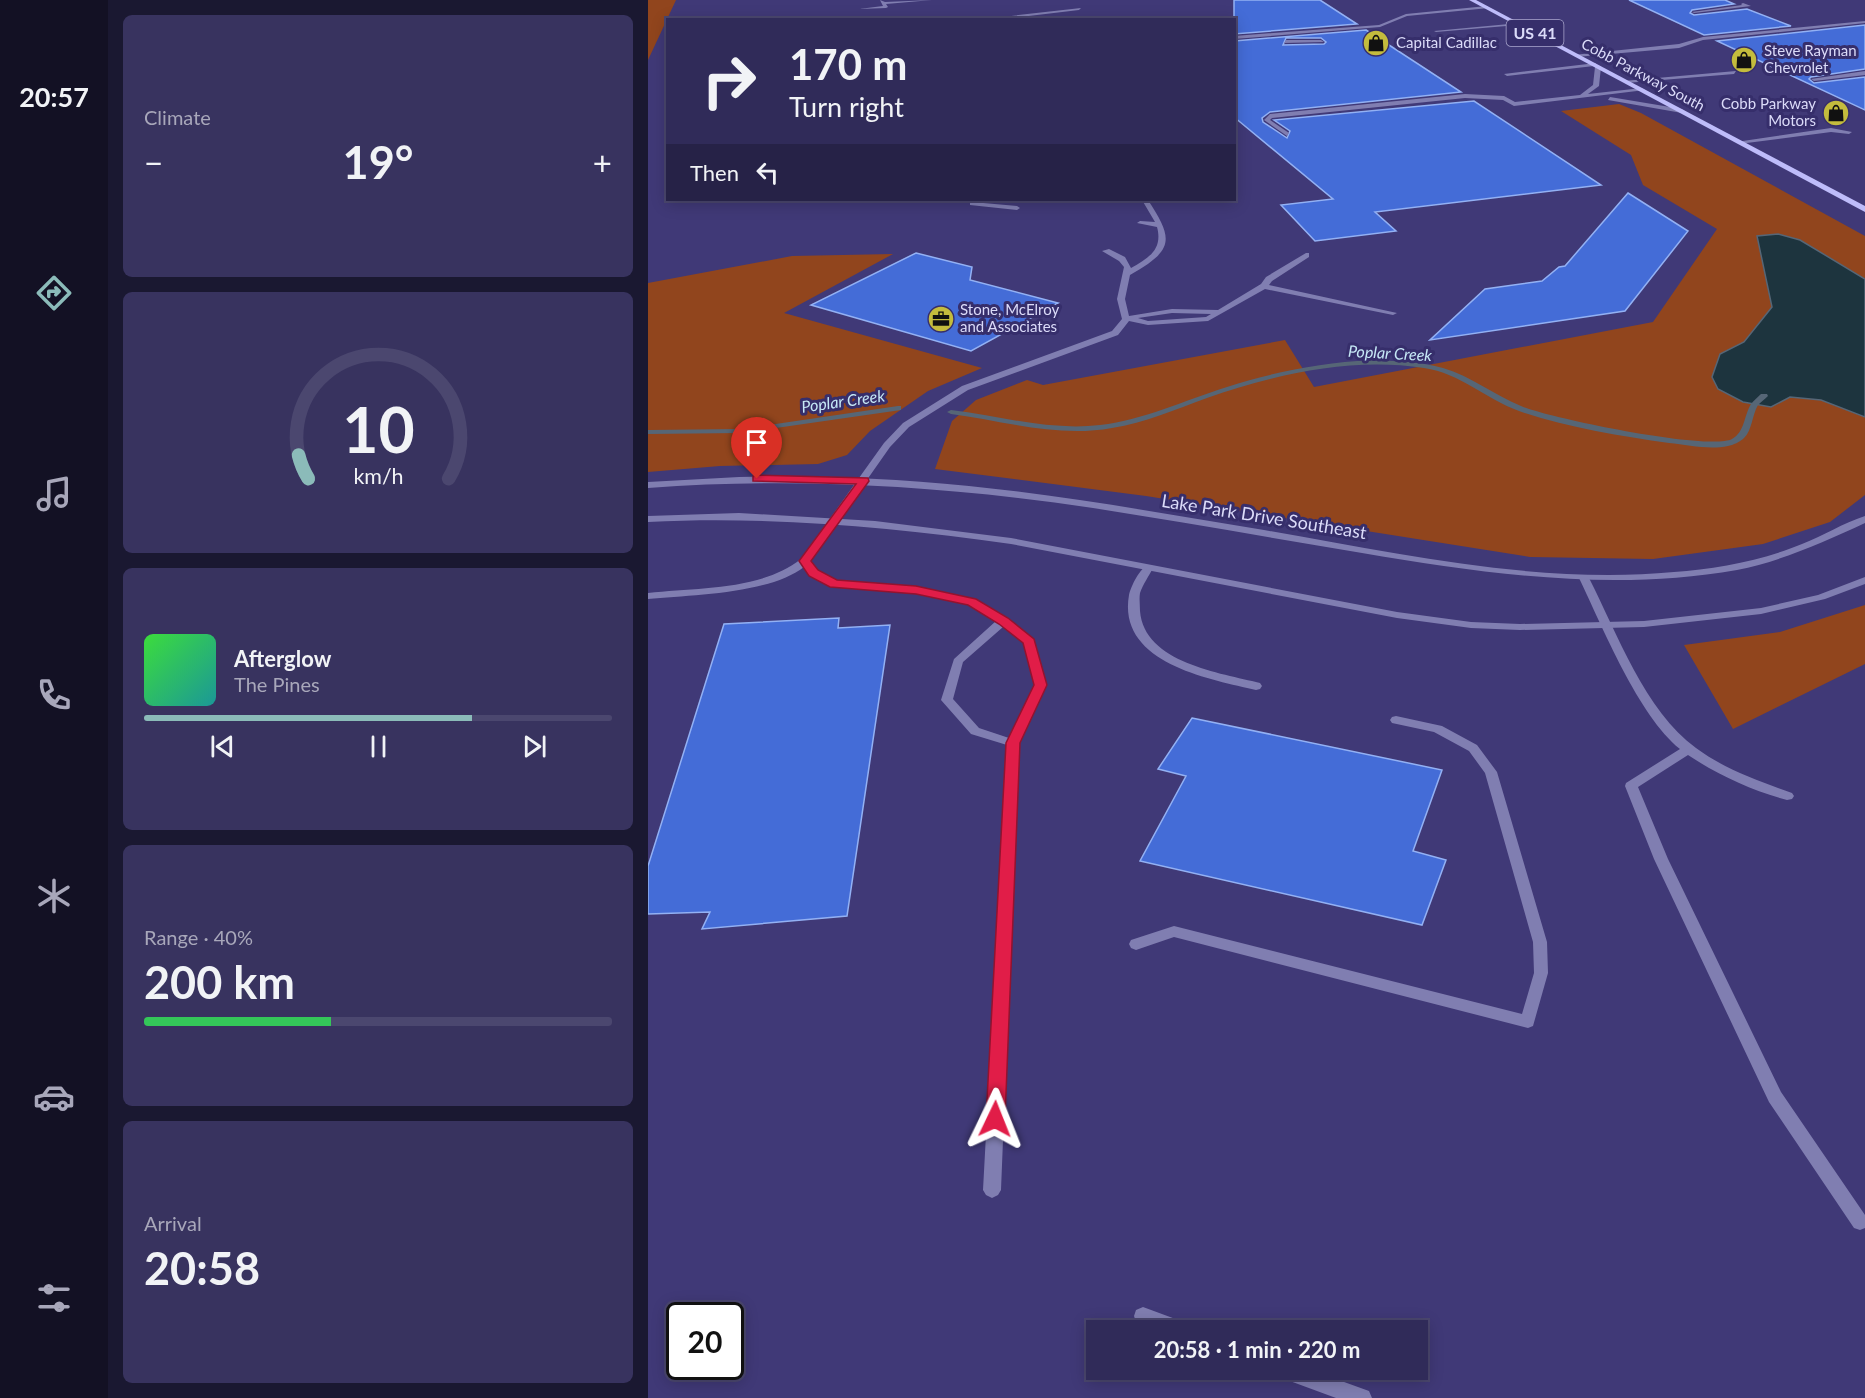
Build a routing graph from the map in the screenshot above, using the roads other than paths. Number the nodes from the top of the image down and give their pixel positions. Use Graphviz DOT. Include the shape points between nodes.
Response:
graph roads {
  1 [pos="930,0"];
  2 [pos="1148,0"];
  3 [pos="1153,0"];
  4 [pos="1472,0"];
  5 [pos="883,2"];
  6 [pos="1743,4"];
  7 [pos="1487,8"];
  8 [pos="861,9"];
  9 [pos="1079,9"];
  10 [pos="1694,12"];
  11 [pos="783,17"];
  12 [pos="787,18"];
  13 [pos="996,18"];
  14 [pos="1393,21"];
  15 [pos="1426,21"];
  16 [pos="1865,22"];
  17 [pos="1434,24"];
  18 [pos="1518,24"];
  19 [pos="1445,30"];
  20 [pos="1436,31"];
  21 [pos="1236,38"];
  22 [pos="1321,42"];
  23 [pos="1276,43"];
  24 [pos="1576,55"];
  25 [pos="1596,66"];
  26 [pos="1734,72"];
  27 [pos="1865,73"];
  28 [pos="1507,74"];
  29 [pos="1814,79"];
  30 [pos="1626,81"];
  31 [pos="1642,90"];
  32 [pos="1579,97"];
  33 [pos="1682,111"];
  34 [pos="1849,132"];
  35 [pos="1287,134"];
  36 [pos="1739,142"];
  37 [pos="1146,201"];
  38 [pos="972,204"];
  39 [pos="1017,208"];
  40 [pos="1865,209"];
  41 [pos="1140,222"];
  42 [pos="1161,225"];
  43 [pos="1106,251"];
  44 [pos="1306,255"];
  45 [pos="1127,274"];
  46 [pos="1264,286"];
  47 [pos="1393,313"];
  48 [pos="1126,319"];
  49 [pos="864,481"];
  50 [pos="648,485"];
  51 [pos="648,519"];
  52 [pos="1865,519"];
  53 [pos="834,520"];
  54 [pos="805,561"];
  55 [pos="1148,568"];
  56 [pos="1584,578"];
  57 [pos="1865,580"];
  58 [pos="648,596"];
  59 [pos="1003,621"];
  60 [pos="1609,626"];
  61 [pos="1256,686"];
  62 [pos="1396,720"];
  63 [pos="1013,743"];
  64 [pos="1689,749"];
  65 [pos="1787,796"];
  66 [pos="1136,944"];
  67 [pos="992,1190"];
  68 [pos="1860,1222"];
  69 [pos="1143,1316"];
  70 [pos="1154,1320"];
  71 [pos="1313,1380"];
  72 [pos="1362,1398"];
  1 -- 5 [label="street"];
  2 -- 3 [label="street"];
  4 -- 7 [label="main road, Cobb Parkway South / US 41"];
  5 -- 8 [label="street" via="886,7"];
  6 -- 10 [label="street" via="1749,6"];
  7 -- 14 [label="street" via="1406,15"];
  7 -- 18 [label="main road, Cobb Parkway South / US 41"];
  9 -- 13 [label="street"];
  11 -- 12 [label="street"];
  14 -- 15 [label="street"];
  14 -- 21 [label="street" via="1380,26"];
  16 -- 24 [label="street"];
  17 -- 19 [label="street"];
  18 -- 19 [label="street"];
  18 -- 24 [label="main road, Cobb Parkway South / US 41"];
  19 -- 20 [label="street"];
  22 -- 23 [label="street"];
  24 -- 25 [label="main road, Cobb Parkway South / US 41"];
  25 -- 28 [label="street"];
  25 -- 30 [label="main road, Cobb Parkway South / US 41"];
  25 -- 32 [label="street" via="1596,86"];
  26 -- 30 [label="street"];
  27 -- 29 [label="street"];
  30 -- 31 [label="main road, Cobb Parkway South / US 41"];
  31 -- 32 [label="street"];
  31 -- 33 [label="main road, Cobb Parkway South / US 41"];
  32 -- 33 [label="street"];
  32 -- 35 [label="street" via="1514,104 1504,98 1465,96 1270,116 1267,120"];
  33 -- 36 [label="main road, Cobb Parkway South / US 41"];
  34 -- 36 [label="street" via="1831,130"];
  36 -- 40 [label="main road, Cobb Parkway South / US 41"];
  37 -- 42 [label="street"];
  38 -- 39 [label="street"];
  41 -- 42 [label="street"];
  42 -- 45 [label="street" via="1161,250"];
  43 -- 45 [label="street" via="1122,259 1128,267"];
  44 -- 46 [label="street"];
  45 -- 48 [label="street" via="1121,299"];
  46 -- 47 [label="street"];
  46 -- 48 [label="street" via="1208,319 1148,324"];
  48 -- 49 [label="street" via="1115,333 965,388 926,411 893,438"];
  49 -- 50 [label="street, Lake Park Drive Southeast" via="739,479"];
  49 -- 53 [label="street"];
  49 -- 56 [label="street, Lake Park Drive Southeast" via="1013,494 1466,567"];
  51 -- 53 [label="street" via="736,516"];
  52 -- 56 [label="street, Lake Park Drive Southeast" via="1816,544 1777,557 1663,575"];
  53 -- 54 [label="street"];
  53 -- 55 [label="street" via="1011,541"];
  54 -- 58 [label="street" via="793,573 766,581"];
  54 -- 59 [label="street" via="813,573 834,584 916,590 972,602"];
  55 -- 60 [label="street" via="1397,615 1471,625"];
  55 -- 61 [label="street" via="1134,595 1135,616 1147,643 1185,670"];
  56 -- 60 [label="street"];
  57 -- 60 [label="street" via="1821,597 1761,611"];
  59 -- 63 [label="street" via="1029,642 1041,685"];
  59 -- 63 [label="street" via="958,661 947,700 975,731"];
  60 -- 64 [label="street" via="1662,722"];
  62 -- 66 [label="street" via="1438,729 1473,748 1491,772 1540,942 1541,974 1528,1022 1174,931"];
  63 -- 67 [label="street"];
  64 -- 65 [label="street" via="1729,774"];
  64 -- 68 [label="street" via="1630,786 1774,1097"];
  69 -- 70 [label="street"];
  71 -- 72 [label="street"];
}
